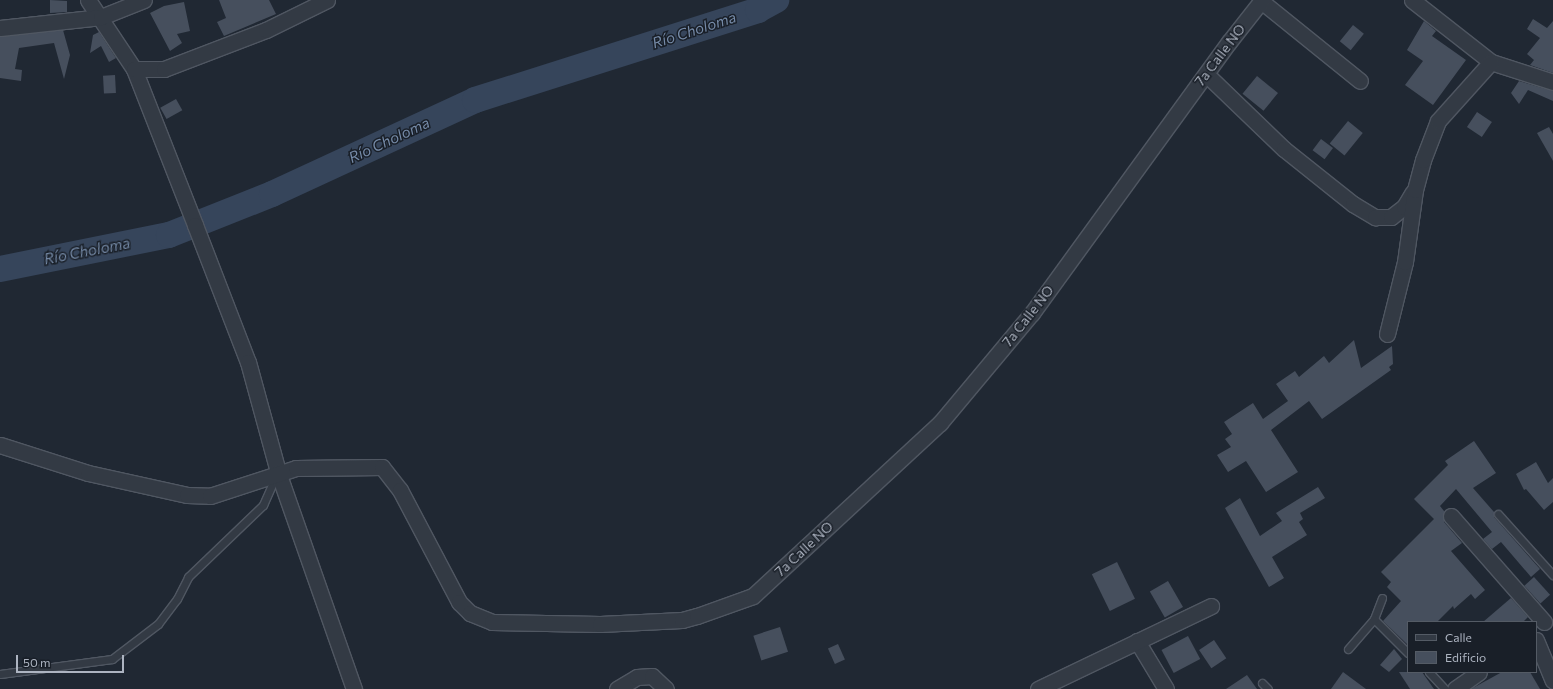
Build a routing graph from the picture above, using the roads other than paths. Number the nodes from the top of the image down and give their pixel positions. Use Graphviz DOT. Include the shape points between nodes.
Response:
graph roads {
  1 [pos="88,0"];
  2 [pos="144,0"];
  3 [pos="327,0"];
  4 [pos="1412,0"];
  5 [pos="1262,1"];
  6 [pos="101,17"];
  7 [pos="0,28"];
  8 [pos="1491,62"];
  9 [pos="134,69"];
  10 [pos="1206,74"];
  11 [pos="1360,81"];
  12 [pos="1553,82"];
  13 [pos="1415,190"];
  14 [pos="1387,334"];
  15 [pos="0,445"];
  16 [pos="278,472"];
  17 [pos="1498,514"];
  18 [pos="1451,516"];
  19 [pos="1553,575"];
  20 [pos="1382,598"];
  21 [pos="1211,606"];
  22 [pos="1374,619"];
  23 [pos="1544,621"];
  24 [pos="1137,641"];
  25 [pos="1537,642"];
  26 [pos="1348,649"];
  27 [pos="1407,652"];
  28 [pos="1430,673"];
  29 [pos="1478,673"];
  30 [pos="0,674"];
  31 [pos="1553,680"];
  32 [pos="1262,683"];
  33 [pos="354,689"];
  34 [pos="617,689"];
  35 [pos="666,689"];
  36 [pos="1038,689"];
  37 [pos="1166,689"];
  38 [pos="1268,689"];
  39 [pos="1445,689"];
  40 [pos="1454,689"];
  1 -- 6 [label="street"];
  2 -- 6 [label="street"];
  3 -- 9 [label="street" via="266,30 164,69"];
  4 -- 8 [label="street"];
  5 -- 10 [label="street, 7a Calle NO"];
  5 -- 11 [label="street"];
  6 -- 7 [label="street"];
  6 -- 9 [label="street"];
  8 -- 12 [label="street"];
  8 -- 13 [label="street" via="1438,121 1422,160"];
  9 -- 16 [label="street" via="248,362"];
  10 -- 13 [label="street" via="1284,149 1354,204 1375,217 1391,217 1404,207"];
  10 -- 16 [label="street, 7a Calle NO" via="1032,313 940,423 753,596 682,620 600,624 492,622 470,613 459,602 400,490 382,468 296,468"];
  13 -- 14 [label="street" via="1405,262"];
  15 -- 16 [label="street" via="88,473 187,495 217,494"];
  16 -- 30 [label="lane" via="263,505 188,577 177,599 158,624 112,659"];
  16 -- 33 [label="street"];
  17 -- 19 [label="lane"];
  18 -- 23 [label="street"];
  20 -- 22 [label="lane"];
  21 -- 24 [label="street"];
  22 -- 26 [label="lane"];
  22 -- 27 [label="lane"];
  24 -- 36 [label="street"];
  24 -- 37 [label="street"];
  25 -- 31 [label="street"];
  28 -- 39 [label="lane"];
  29 -- 40 [label="street"];
  32 -- 38 [label="lane"];
  34 -- 35 [label="street" via="637,677 652,676"];
}
